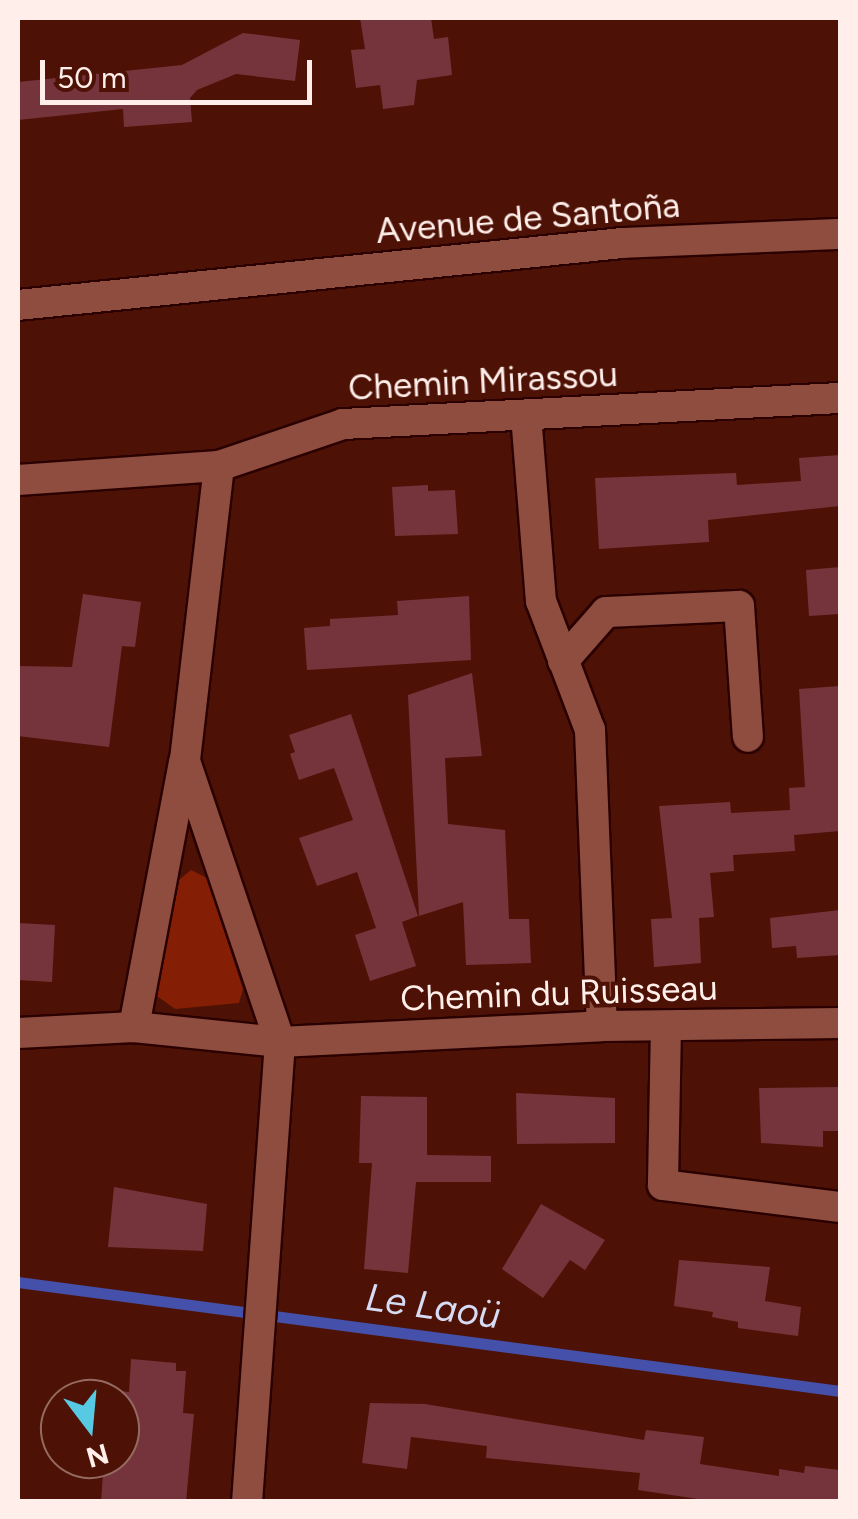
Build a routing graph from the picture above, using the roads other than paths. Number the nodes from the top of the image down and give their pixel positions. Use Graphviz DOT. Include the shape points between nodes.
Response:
graph roads {
  1 [pos="840,234"];
  2 [pos="223,286"];
  3 [pos="18,305"];
  4 [pos="18,316"];
  5 [pos="840,398"];
  6 [pos="526,415"];
  7 [pos="219,466"];
  8 [pos="18,480"];
  9 [pos="563,661"];
  10 [pos="748,736"];
  11 [pos="184,761"];
  12 [pos="840,1022"];
  13 [pos="602,1026"];
  14 [pos="666,1026"];
  15 [pos="134,1027"];
  16 [pos="18,1032"];
  17 [pos="280,1042"];
  18 [pos="840,1207"];
  19 [pos="247,1501"];
  20 [pos="256,1502"];
  1 -- 2 [label="street, Avenue de Santoña" via="622,243"];
  2 -- 3 [label="street, Avenue de Santoña"];
  2 -- 4 [label="street, Avenue de Santoña"];
  5 -- 6 [label="street, Chemin Mirassou"];
  6 -- 7 [label="street, Chemin Mirassou" via="344,424"];
  6 -- 9 [label="street" via="540,601"];
  7 -- 8 [label="street, Chemin Mirassou"];
  7 -- 11 [label="street"];
  9 -- 10 [label="street" via="606,612 738,606"];
  9 -- 13 [label="street" via="590,730"];
  11 -- 15 [label="street"];
  11 -- 17 [label="street"];
  12 -- 14 [label="street, Chemin du Ruisseau"];
  13 -- 14 [label="street, Chemin du Ruisseau"];
  13 -- 17 [label="street, Chemin du Ruisseau"];
  14 -- 18 [label="street" via="662,1185"];
  15 -- 16 [label="street, Chemin du Ruisseau"];
  15 -- 17 [label="street, Chemin du Ruisseau"];
  17 -- 19 [label="street"];
  19 -- 20 [label="street"];
}
